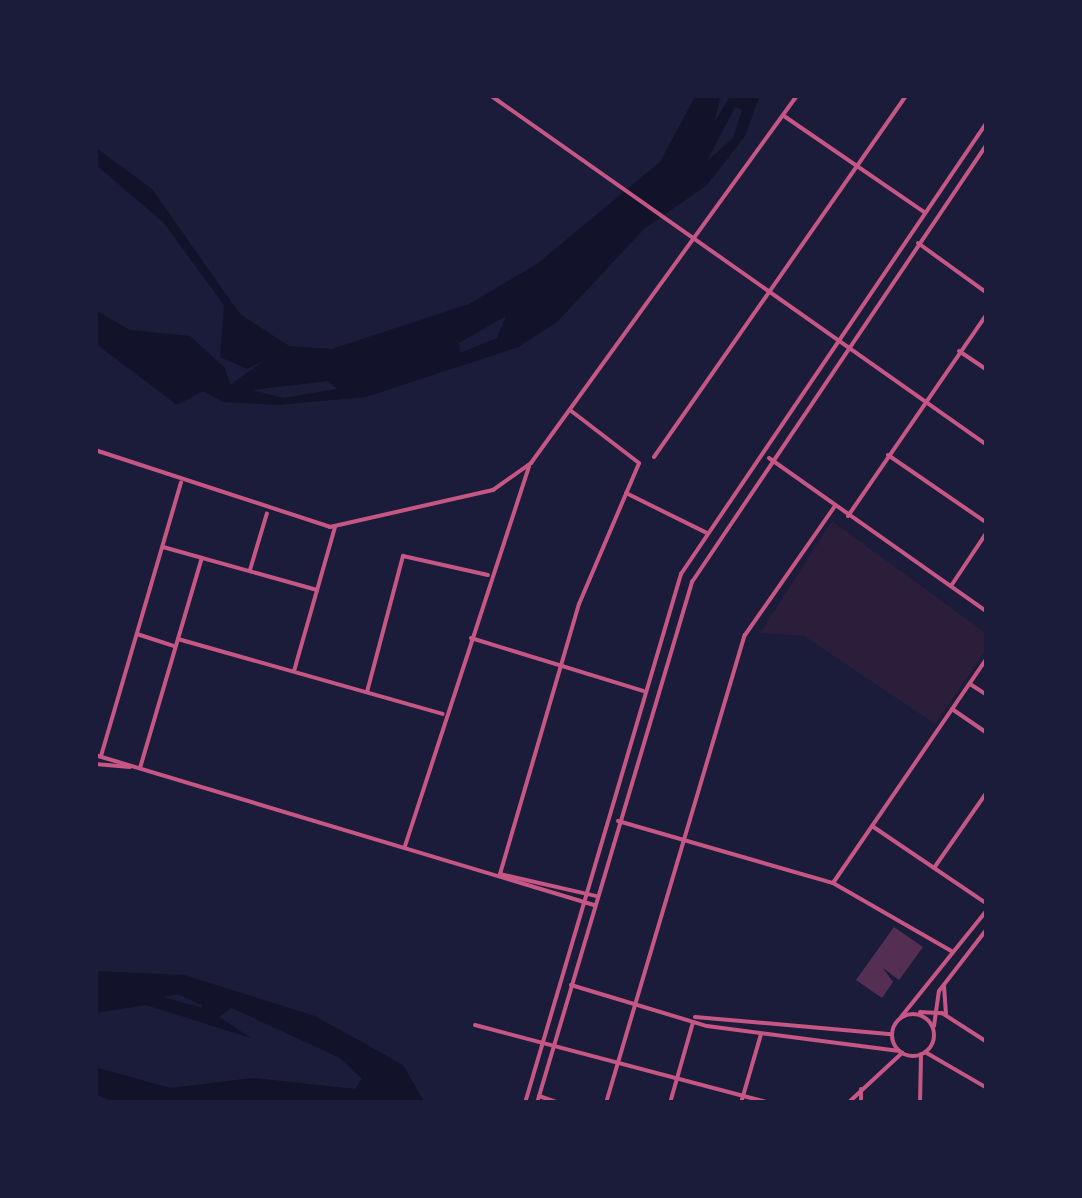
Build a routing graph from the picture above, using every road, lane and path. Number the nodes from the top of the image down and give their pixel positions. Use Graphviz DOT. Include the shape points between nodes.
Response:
graph roads {
  1 [pos="490,95"];
  2 [pos="797,95"];
  3 [pos="907,95"];
  4 [pos="782,115"];
  5 [pos="987,122"];
  6 [pos="987,144"];
  7 [pos="858,166"];
  8 [pos="924,212"];
  9 [pos="918,243"];
  10 [pos="770,292"];
  11 [pos="987,293"];
  12 [pos="987,314"];
  13 [pos="836,339"];
  14 [pos="846,346"];
  15 [pos="959,351"];
  16 [pos="987,370"];
  17 [pos="924,401"];
  18 [pos="570,410"];
  19 [pos="987,445"];
  20 [pos="95,450"];
  21 [pos="761,452"];
  22 [pos="887,454"];
  23 [pos="654,457"];
  24 [pos="770,458"];
  25 [pos="532,462"];
  26 [pos="181,482"];
  27 [pos="624,492"];
  28 [pos="835,506"];
  29 [pos="267,513"];
  30 [pos="848,516"];
  31 [pos="987,523"];
  32 [pos="335,527"];
  33 [pos="987,532"];
  34 [pos="707,533"];
  35 [pos="162,547"];
  36 [pos="202,558"];
  37 [pos="250,571"];
  38 [pos="488,575"];
  39 [pos="950,587"];
  40 [pos="317,590"];
  41 [pos="987,612"];
  42 [pos="136,634"];
  43 [pos="470,638"];
  44 [pos="178,639"];
  45 [pos="176,647"];
  46 [pos="987,658"];
  47 [pos="560,667"];
  48 [pos="294,671"];
  49 [pos="970,684"];
  50 [pos="367,692"];
  51 [pos="643,692"];
  52 [pos="987,695"];
  53 [pos="952,709"];
  54 [pos="445,714"];
  55 [pos="987,733"];
  56 [pos="98,756"];
  57 [pos="95,764"];
  58 [pos="140,768"];
  59 [pos="987,792"];
  60 [pos="618,820"];
  61 [pos="872,826"];
  62 [pos="683,839"];
  63 [pos="404,846"];
  64 [pos="934,868"];
  65 [pos="500,874"];
  66 [pos="833,883"];
  67 [pos="584,892"];
  68 [pos="596,896"];
  69 [pos="581,902"];
  70 [pos="594,905"];
  71 [pos="987,907"];
  72 [pos="987,929"];
  73 [pos="952,952"];
  74 [pos="945,981"];
  75 [pos="572,985"];
  76 [pos="634,1002"];
  77 [pos="933,1012"];
  78 [pos="912,1013"];
  79 [pos="946,1015"];
  80 [pos="902,1016"];
  81 [pos="695,1017"];
  82 [pos="475,1025"];
  83 [pos="934,1031"];
  84 [pos="761,1034"];
  85 [pos="892,1034"];
  86 [pos="543,1038"];
  87 [pos="555,1041"];
  88 [pos="987,1042"];
  89 [pos="901,1052"];
  90 [pos="923,1053"];
  91 [pos="618,1059"];
  92 [pos="678,1076"];
  93 [pos="862,1088"];
  94 [pos="987,1088"];
  95 [pos="743,1095"];
  96 [pos="538,1100"];
  97 [pos="526,1103"];
  98 [pos="560,1103"];
  99 [pos="606,1103"];
  100 [pos="670,1103"];
  101 [pos="740,1103"];
  102 [pos="770,1103"];
  103 [pos="848,1103"];
  104 [pos="861,1103"];
  105 [pos="920,1103"];
  1 -- 10 [label="street"];
  2 -- 4 [label="street"];
  3 -- 7 [label="street"];
  4 -- 7 [label="street"];
  4 -- 18 [label="street"];
  5 -- 8 [label="street"];
  6 -- 9 [label="street"];
  7 -- 8 [label="street"];
  7 -- 10 [label="street"];
  8 -- 13 [label="street"];
  9 -- 11 [label="street"];
  9 -- 14 [label="street"];
  10 -- 13 [label="street"];
  10 -- 23 [label="street"];
  12 -- 15 [label="street"];
  13 -- 14 [label="street"];
  13 -- 21 [label="street"];
  14 -- 17 [label="street"];
  14 -- 24 [label="street"];
  15 -- 16 [label="street"];
  15 -- 17 [label="street"];
  17 -- 19 [label="street"];
  17 -- 22 [label="street"];
  18 -- 25 [label="street"];
  18 -- 27 [label="street" via="636,456"];
  20 -- 26 [label="street"];
  21 -- 24 [label="street"];
  21 -- 34 [label="street"];
  22 -- 30 [label="street"];
  22 -- 31 [label="street"];
  24 -- 28 [label="street"];
  24 -- 60 [label="street" via="684,602"];
  25 -- 32 [label="street" via="481,495"];
  25 -- 38 [label="street"];
  26 -- 29 [label="street"];
  26 -- 35 [label="street"];
  27 -- 34 [label="street"];
  27 -- 47 [label="street"];
  28 -- 30 [label="street"];
  28 -- 62 [label="street" via="745,635"];
  29 -- 32 [label="street"];
  29 -- 37 [label="street"];
  30 -- 39 [label="street"];
  32 -- 40 [label="street"];
  33 -- 39 [label="street"];
  34 -- 51 [label="street" via="673,592"];
  35 -- 36 [label="street"];
  35 -- 42 [label="street"];
  36 -- 37 [label="street"];
  36 -- 44 [label="street"];
  37 -- 40 [label="street"];
  38 -- 43 [label="street"];
  38 -- 50 [label="street" via="403,556"];
  39 -- 41 [label="street"];
  40 -- 48 [label="street"];
  42 -- 45 [label="street"];
  42 -- 56 [label="street"];
  43 -- 47 [label="street"];
  43 -- 54 [label="street"];
  44 -- 45 [label="street"];
  44 -- 48 [label="street"];
  45 -- 58 [label="street"];
  46 -- 49 [label="street"];
  47 -- 51 [label="street"];
  47 -- 65 [label="street"];
  48 -- 50 [label="street"];
  49 -- 52 [label="street"];
  49 -- 53 [label="street"];
  50 -- 54 [label="street"];
  51 -- 67 [label="street"];
  53 -- 55 [label="street"];
  53 -- 61 [label="street"];
  54 -- 63 [label="street"];
  56 -- 58 [label="street"];
  57 -- 58 [label="street"];
  58 -- 63 [label="street"];
  59 -- 64 [label="street"];
  60 -- 62 [label="street"];
  60 -- 68 [label="street"];
  61 -- 64 [label="street"];
  61 -- 66 [label="street"];
  62 -- 66 [label="street"];
  62 -- 76 [label="street"];
  63 -- 65 [label="street"];
  64 -- 71 [label="street"];
  65 -- 67 [label="street"];
  65 -- 69 [label="street"];
  66 -- 73 [label="street"];
  67 -- 68 [label="street"];
  67 -- 69 [label="street"];
  68 -- 70 [label="street"];
  69 -- 70 [label="street"];
  69 -- 86 [label="street"];
  70 -- 75 [label="street"];
  71 -- 73 [label="street"];
  72 -- 74 [label="street"];
  73 -- 80 [label="street"];
  74 -- 77 [label="street"];
  74 -- 79 [label="street"];
  75 -- 76 [label="street"];
  75 -- 87 [label="street"];
  76 -- 81 [label="street"];
  76 -- 91 [label="street"];
  77 -- 78 [label="street"];
  77 -- 79 [label="street"];
  77 -- 83 [label="street"];
  78 -- 80 [label="street"];
  78 -- 83 [label="street"];
  79 -- 88 [label="street"];
  80 -- 85 [label="street"];
  81 -- 84 [label="street"];
  81 -- 85 [label="street"];
  81 -- 92 [label="street"];
  82 -- 86 [label="street"];
  83 -- 90 [label="street"];
  84 -- 89 [label="street"];
  84 -- 95 [label="street"];
  85 -- 89 [label="street"];
  86 -- 87 [label="street"];
  86 -- 97 [label="street"];
  87 -- 91 [label="street"];
  87 -- 96 [label="street"];
  89 -- 90 [label="street"];
  89 -- 93 [label="street"];
  90 -- 94 [label="street"];
  90 -- 105 [label="street"];
  91 -- 92 [label="street"];
  91 -- 99 [label="street"];
  92 -- 95 [label="street"];
  92 -- 100 [label="street"];
  93 -- 103 [label="street"];
  93 -- 104 [label="street"];
  95 -- 101 [label="street"];
  95 -- 102 [label="street"];
  96 -- 98 [label="street"];
}
